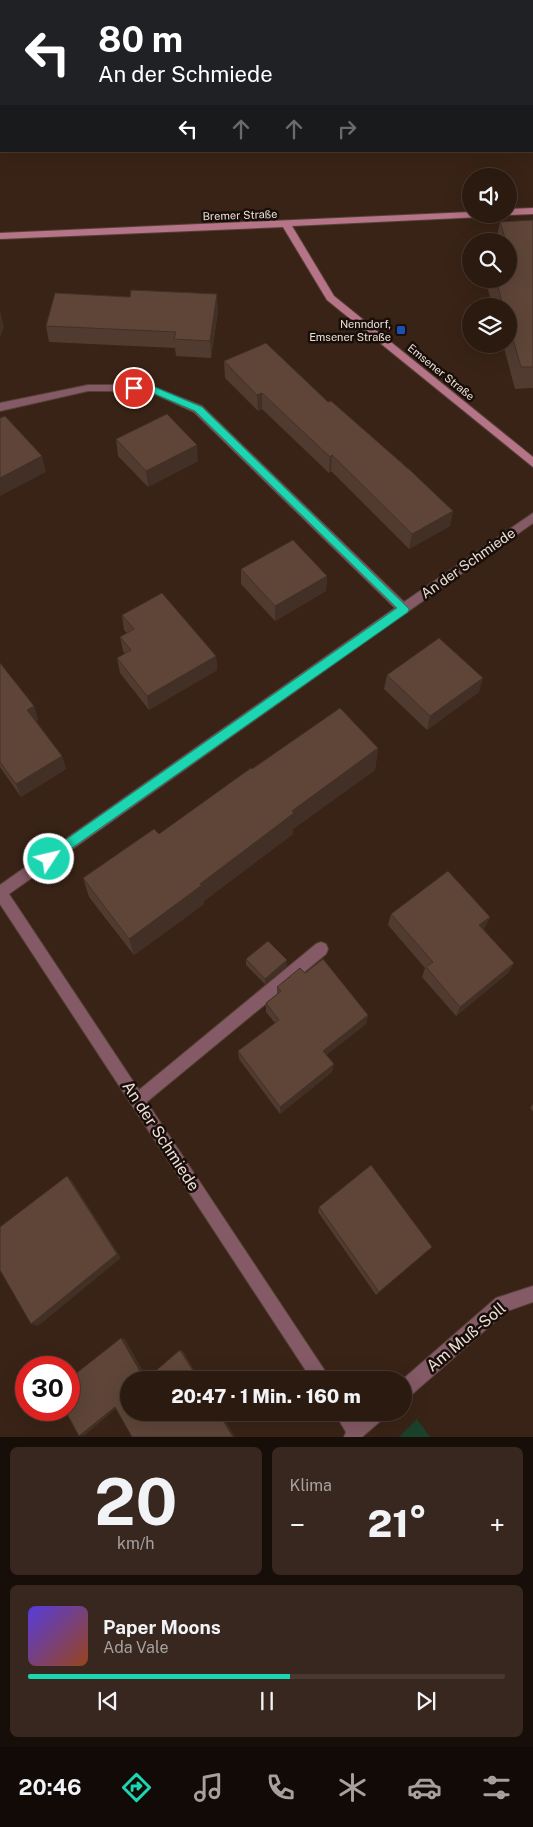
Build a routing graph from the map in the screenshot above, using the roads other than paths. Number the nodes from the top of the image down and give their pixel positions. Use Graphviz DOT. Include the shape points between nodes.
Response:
graph roads {
  1 [pos="533,211"];
  2 [pos="517,212"];
  3 [pos="462,215"];
  4 [pos="286,224"];
  5 [pos="0,236"];
  6 [pos="0,407"];
  7 [pos="533,463"];
  8 [pos="533,517"];
  9 [pos="404,609"];
  10 [pos="0,893"];
  11 [pos="321,949"];
  12 [pos="138,1100"];
  13 [pos="533,1294"];
  14 [pos="316,1371"];
  15 [pos="412,1383"];
  16 [pos="348,1421"];
  17 [pos="368,1421"];
  18 [pos="354,1434"];
  1 -- 2 [label="main road"];
  3 -- 4 [label="main road, Bremer Straße"];
  4 -- 5 [label="main road, Bremer Straße"];
  4 -- 7 [label="main road, Emsener Straße" via="330,298"];
  6 -- 9 [label="street" via="88,388 149,388 198,409"];
  8 -- 9 [label="street, An der Schmiede"];
  9 -- 10 [label="street, An der Schmiede"];
  10 -- 12 [label="street, An der Schmiede"];
  11 -- 12 [label="street"];
  12 -- 14 [label="street, An der Schmiede"];
  13 -- 15 [label="street, Am Muß-Soll" via="502,1304"];
  16 -- 18 [label="street"];
  17 -- 18 [label="street"];
}
